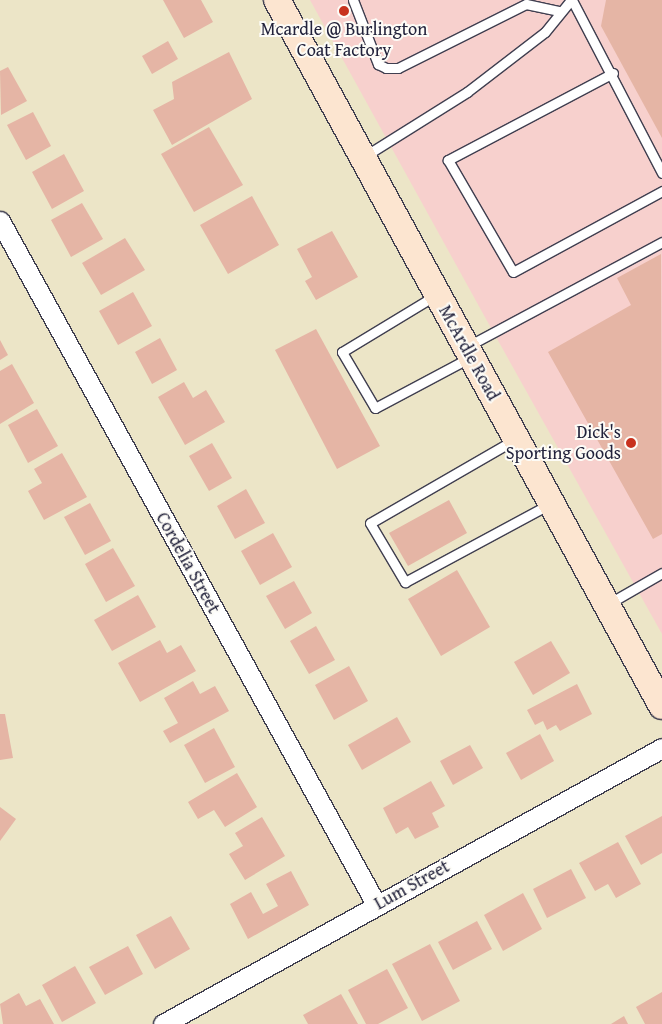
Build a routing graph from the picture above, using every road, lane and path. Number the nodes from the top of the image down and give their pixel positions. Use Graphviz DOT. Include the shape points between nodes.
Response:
graph roads {
  1 [pos="277,0"];
  2 [pos="352,0"];
  3 [pos="572,0"];
  4 [pos="558,11"];
  5 [pos="613,73"];
  6 [pos="363,158"];
  7 [pos="662,173"];
  8 [pos="662,190"];
  9 [pos="0,221"];
  10 [pos="662,242"];
  11 [pos="437,295"];
  12 [pos="469,352"];
  13 [pos="516,439"];
  14 [pos="551,503"];
  15 [pos="662,573"];
  16 [pos="606,604"];
  17 [pos="662,706"];
  18 [pos="662,748"];
  19 [pos="376,904"];
  20 [pos="163,1024"];
  1 -- 6 [label="main road, McArdle Road"];
  2 -- 4 [label="lane" via="378,64 386,68 398,68 526,4"];
  3 -- 4 [label="lane"];
  3 -- 5 [label="lane"];
  4 -- 6 [label="lane" via="545,32 467,92"];
  5 -- 7 [label="lane"];
  5 -- 8 [label="lane" via="448,160 513,272"];
  6 -- 11 [label="main road, McArdle Road"];
  9 -- 19 [label="street, Cordelia Street"];
  10 -- 12 [label="lane"];
  11 -- 12 [label="main road, McArdle Road"];
  11 -- 12 [label="lane" via="342,352 375,408"];
  12 -- 13 [label="main road, McArdle Road"];
  13 -- 14 [label="main road, McArdle Road"];
  13 -- 14 [label="lane" via="370,523 406,582"];
  14 -- 16 [label="main road, McArdle Road"];
  15 -- 16 [label="lane"];
  16 -- 17 [label="main road, McArdle Road"];
  18 -- 19 [label="street, Lum Street"];
  19 -- 20 [label="street, Lum Street"];
}
